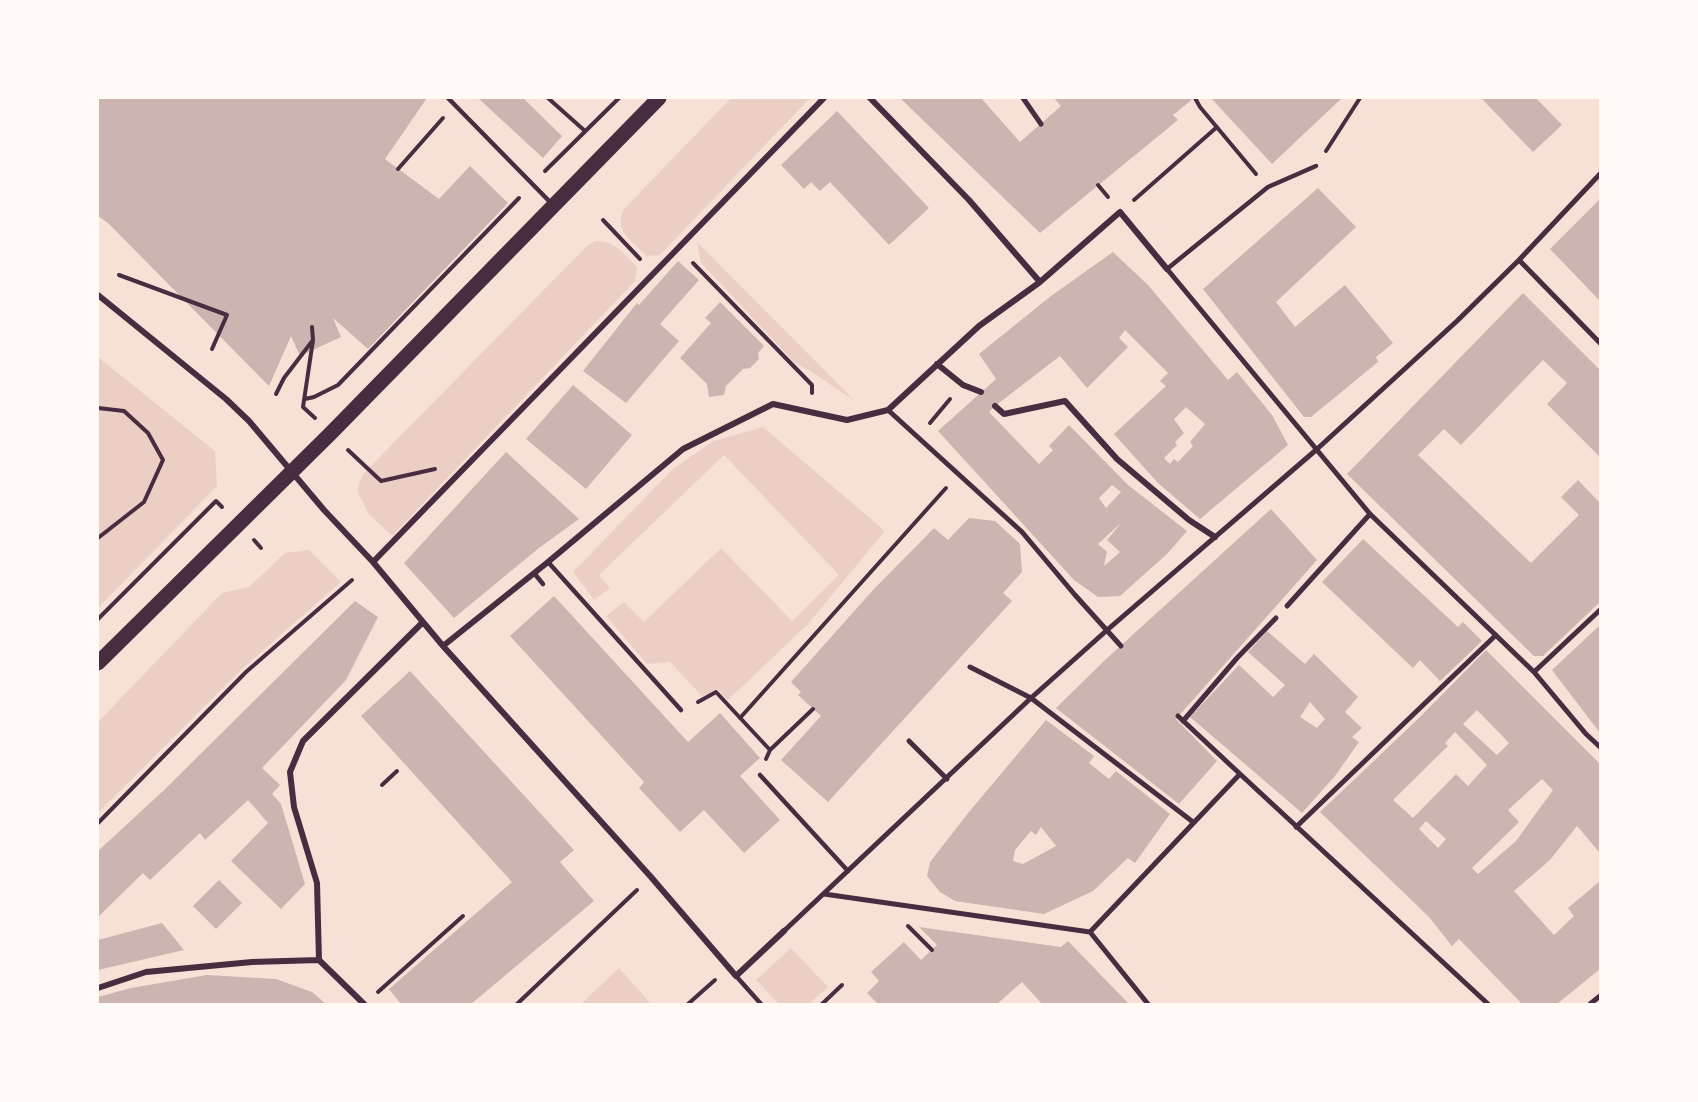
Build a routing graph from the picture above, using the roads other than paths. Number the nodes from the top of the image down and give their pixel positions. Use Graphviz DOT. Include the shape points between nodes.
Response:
graph roads {
  1 [pos="448,98"];
  2 [pos="659,98"];
  3 [pos="824,98"];
  4 [pos="870,98"];
  5 [pos="1023,98"];
  6 [pos="1041,124"];
  7 [pos="1316,166"];
  8 [pos="1600,174"];
  9 [pos="554,206"];
  10 [pos="1519,260"];
  11 [pos="1167,269"];
  12 [pos="1040,282"];
  13 [pos="98,295"];
  14 [pos="1600,343"];
  15 [pos="937,364"];
  16 [pos="981,392"];
  17 [pos="995,406"];
  18 [pos="888,410"];
  19 [pos="1316,450"];
  20 [pos="292,471"];
  21 [pos="1370,514"];
  22 [pos="1215,537"];
  23 [pos="373,562"];
  24 [pos="548,562"];
  25 [pos="534,573"];
  26 [pos="543,584"];
  27 [pos="1287,606"];
  28 [pos="1600,610"];
  29 [pos="1276,618"];
  30 [pos="422,622"];
  31 [pos="1106,630"];
  32 [pos="1496,635"];
  33 [pos="443,646"];
  34 [pos="1121,646"];
  35 [pos="98,663"];
  36 [pos="970,667"];
  37 [pos="1534,672"];
  38 [pos="1031,698"];
  39 [pos="681,710"];
  40 [pos="909,741"];
  41 [pos="1600,747"];
  42 [pos="1240,774"];
  43 [pos="760,775"];
  44 [pos="947,779"];
  45 [pos="1193,822"];
  46 [pos="1296,827"];
  47 [pos="848,871"];
  48 [pos="824,894"];
  49 [pos="784,931"];
  50 [pos="1090,932"];
  51 [pos="319,960"];
  52 [pos="736,976"];
  53 [pos="98,988"];
  54 [pos="1600,996"];
  55 [pos="364,1005"];
  56 [pos="761,1005"];
  57 [pos="1149,1005"];
  58 [pos="1488,1005"];
  59 [pos="1590,1005"];
  1 -- 9 [label="lane"];
  2 -- 9 [label="main road"];
  3 -- 23 [label="street"];
  4 -- 12 [label="street" via="969,200"];
  5 -- 6 [label="street"];
  7 -- 11 [label="lane" via="1268,188"];
  8 -- 10 [label="street"];
  9 -- 20 [label="main road"];
  10 -- 14 [label="street"];
  10 -- 19 [label="street"];
  11 -- 12 [label="street" via="1120,212"];
  11 -- 19 [label="street"];
  12 -- 15 [label="street" via="979,326"];
  13 -- 20 [label="street" via="226,399"];
  15 -- 16 [label="street" via="963,385"];
  15 -- 18 [label="street"];
  17 -- 22 [label="street" via="1004,414 1065,401 1117,459"];
  18 -- 24 [label="street" via="847,420 773,404 682,449"];
  18 -- 31 [label="street" via="1022,532"];
  19 -- 21 [label="street"];
  19 -- 22 [label="street"];
  20 -- 23 [label="street"];
  20 -- 35 [label="main road"];
  21 -- 27 [label="street"];
  21 -- 32 [label="street"];
  22 -- 31 [label="street"];
  23 -- 30 [label="street"];
  24 -- 25 [label="street"];
  24 -- 39 [label="lane"];
  25 -- 26 [label="lane"];
  25 -- 33 [label="street"];
  28 -- 37 [label="street"];
  29 -- 42 [label="street" via="1180,718"];
  30 -- 33 [label="street"];
  30 -- 51 [label="street" via="303,741 290,772 294,807 316,882"];
  31 -- 34 [label="street"];
  31 -- 38 [label="street"];
  32 -- 37 [label="street"];
  32 -- 46 [label="street"];
  33 -- 52 [label="street"];
  36 -- 38 [label="street"];
  37 -- 41 [label="street"];
  38 -- 44 [label="street"];
  38 -- 45 [label="street"];
  40 -- 44 [label="street"];
  42 -- 45 [label="street"];
  42 -- 46 [label="street"];
  43 -- 47 [label="lane"];
  44 -- 47 [label="street"];
  45 -- 50 [label="street"];
  46 -- 58 [label="street"];
  47 -- 48 [label="street"];
  48 -- 49 [label="street"];
  48 -- 50 [label="street"];
  49 -- 52 [label="street"];
  50 -- 57 [label="street"];
  51 -- 53 [label="street" via="146,972"];
  51 -- 55 [label="street"];
  52 -- 56 [label="lane"];
  54 -- 59 [label="street"];
}
